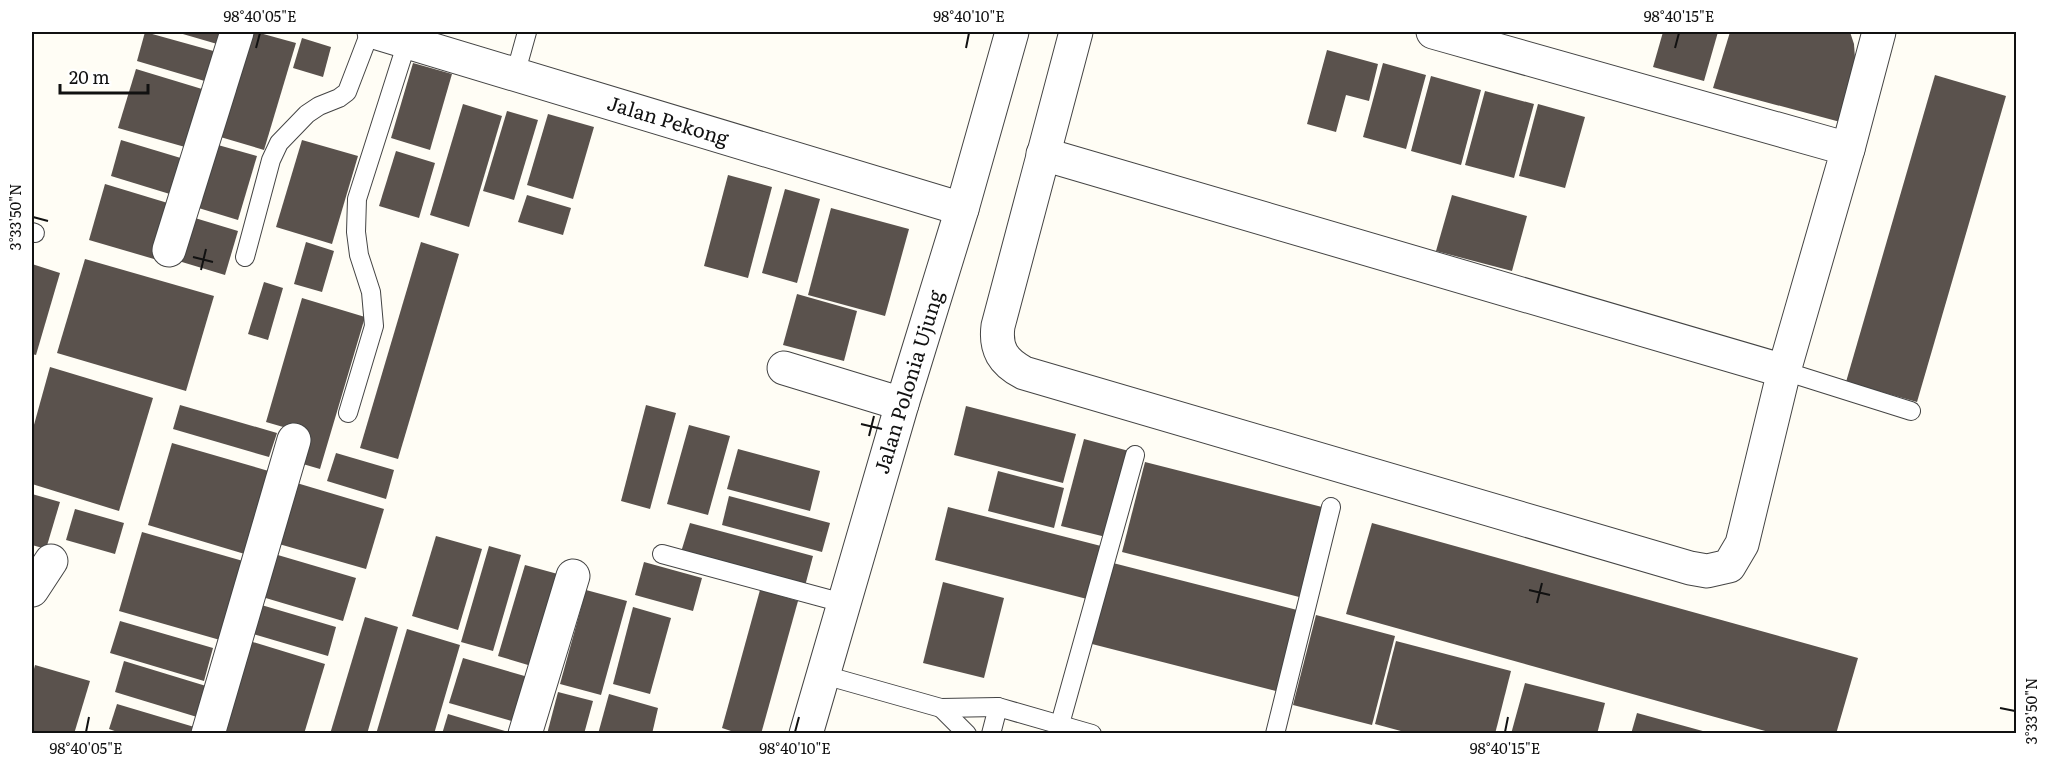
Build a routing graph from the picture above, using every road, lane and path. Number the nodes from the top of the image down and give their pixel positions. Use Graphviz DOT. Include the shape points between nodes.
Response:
graph roads {
  1 [pos="237,32"];
  2 [pos="370,32"];
  3 [pos="374,32"];
  4 [pos="527,32"];
  5 [pos="1012,32"];
  6 [pos="1076,32"];
  7 [pos="1433,32"];
  8 [pos="1879,32"];
  9 [pos="407,42"];
  10 [pos="515,75"];
  11 [pos="1848,149"];
  12 [pos="1043,154"];
  13 [pos="962,209"];
  14 [pos="169,250"];
  15 [pos="245,257"];
  16 [pos="784,368"];
  17 [pos="1784,371"];
  18 [pos="902,404"];
  19 [pos="1911,411"];
  20 [pos="348,413"];
  21 [pos="294,440"];
  22 [pos="1135,455"];
  23 [pos="1331,507"];
  24 [pos="662,554"];
  25 [pos="51,561"];
  26 [pos="573,576"];
  27 [pos="32,590"];
  28 [pos="843,603"];
  29 [pos="824,675"];
  30 [pos="998,707"];
  31 [pos="941,708"];
  32 [pos="1060,724"];
  33 [pos="208,734"];
  34 [pos="525,734"];
  35 [pos="806,734"];
  36 [pos="968,734"];
  37 [pos="991,734"];
  38 [pos="1092,734"];
  39 [pos="1275,734"];
  1 -- 14 [label="street"];
  2 -- 15 [label="lane" via="346,92 307,114 279,142"];
  3 -- 9 [label="street, Jalan Pekong"];
  4 -- 10 [label="lane"];
  5 -- 13 [label="street, Jalan Polonia Ujung"];
  6 -- 12 [label="street"];
  7 -- 11 [label="street"];
  8 -- 11 [label="street"];
  9 -- 10 [label="street, Jalan Pekong"];
  9 -- 20 [label="lane" via="357,199 359,255 371,292 374,326"];
  10 -- 13 [label="street, Jalan Pekong"];
  11 -- 17 [label="street"];
  12 -- 17 [label="street"];
  12 -- 17 [label="street" via="996,338 1004,360 1014,368 1690,568 1719,570 1729,566 1738,552"];
  13 -- 18 [label="street, Jalan Polonia Ujung"];
  16 -- 18 [label="street"];
  17 -- 19 [label="lane"];
  18 -- 28 [label="street, Jalan Polonia Ujung"];
  21 -- 33 [label="street"];
  22 -- 32 [label="lane"];
  23 -- 39 [label="lane"];
  24 -- 28 [label="lane"];
  25 -- 27 [label="street"];
  26 -- 34 [label="street"];
  28 -- 29 [label="street, Jalan Polonia Ujung"];
  29 -- 31 [label="lane"];
  29 -- 35 [label="street, Jalan Polonia Ujung"];
  30 -- 31 [label="lane"];
  30 -- 32 [label="lane"];
  30 -- 37 [label="lane"];
  31 -- 36 [label="lane"];
  32 -- 38 [label="lane"];
}
